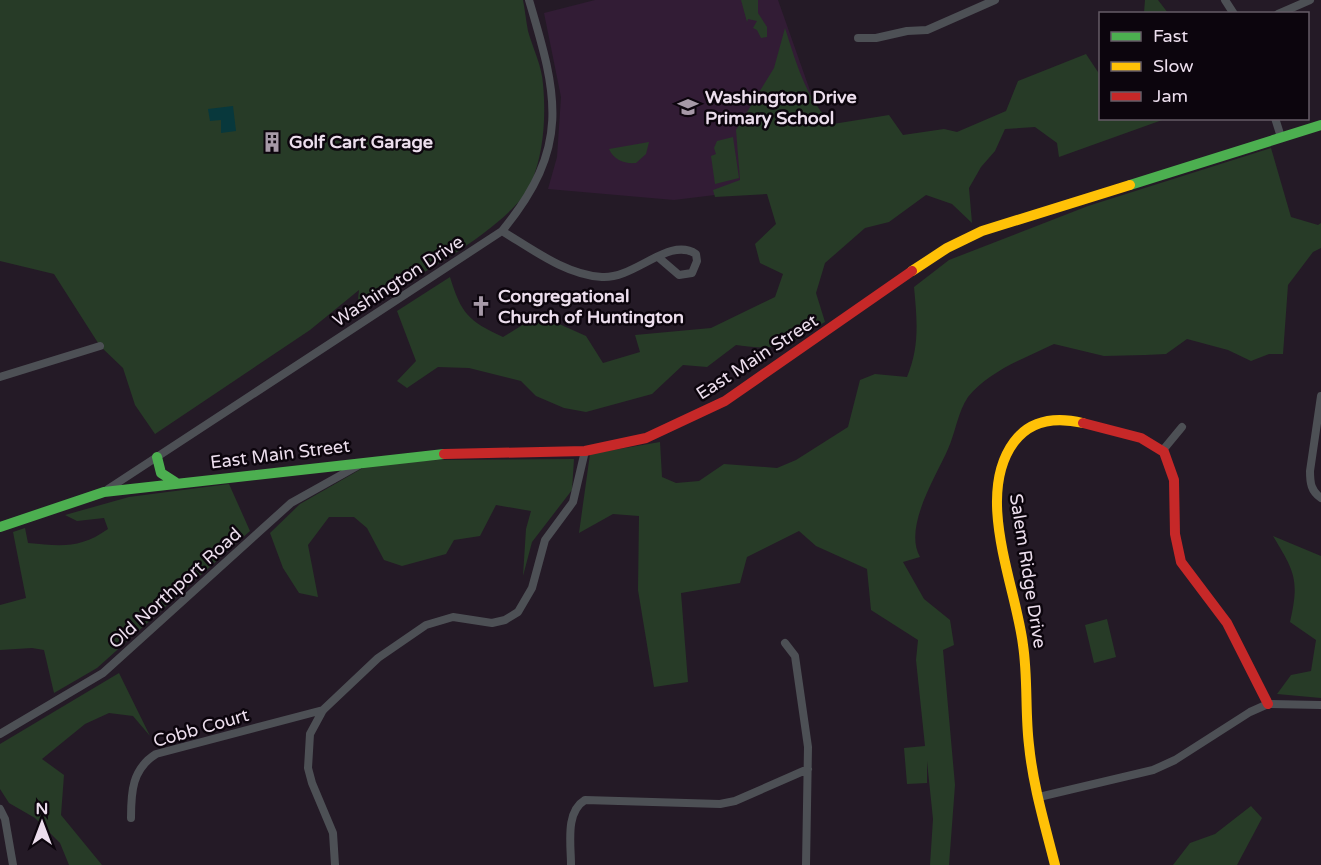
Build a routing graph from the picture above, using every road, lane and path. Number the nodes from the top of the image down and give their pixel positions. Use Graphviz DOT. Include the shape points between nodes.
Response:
graph roads {
  1 [pos="529,0"];
  2 [pos="995,0"];
  3 [pos="1310,0"];
  4 [pos="1283,12"];
  5 [pos="858,38"];
  6 [pos="1276,120"];
  7 [pos="1321,125"];
  8 [pos="1281,137"];
  9 [pos="502,231"];
  10 [pos="658,257"];
  11 [pos="100,346"];
  12 [pos="0,377"];
  13 [pos="1321,401"];
  14 [pos="1182,427"];
  15 [pos="1163,450"];
  16 [pos="585,451"];
  17 [pos="157,457"];
  18 [pos="368,460"];
  19 [pos="176,483"];
  20 [pos="104,492"];
  21 [pos="1321,498"];
  22 [pos="0,527"];
  23 [pos="785,643"];
  24 [pos="1268,704"];
  25 [pos="1321,705"];
  26 [pos="323,710"];
  27 [pos="0,734"];
  28 [pos="808,769"];
  29 [pos="1039,797"];
  30 [pos="0,809"];
  31 [pos="131,818"];
  32 [pos="13,865"];
  33 [pos="335,865"];
  34 [pos="571,865"];
  35 [pos="806,865"];
  36 [pos="1055,865"];
  1 -- 9 [label="street, Washington Drive" via="551,83 552,132 533,189"];
  2 -- 5 [label="street" via="927,30"];
  3 -- 4 [label="street"];
  6 -- 8 [label="street"];
  7 -- 8 [label="main road, East Main Street"];
  8 -- 16 [label="main road, East Main Street" via="982,231 946,248 725,401 646,438"];
  9 -- 10 [label="street" via="586,275 619,276"];
  9 -- 17 [label="street, Washington Drive"];
  10 -- 10 [label="street" via="679,275 692,273 697,261 696,254 681,248"];
  11 -- 12 [label="street"];
  13 -- 21 [label="street" via="1310,483"];
  14 -- 15 [label="street"];
  15 -- 24 [label="main road" via="1178,491 1174,531 1181,563 1226,621"];
  15 -- 29 [label="main road, Salem Ridge Drive" via="1148,441 1061,419 1028,427 1004,456 996,494 1023,639 1029,744"];
  16 -- 18 [label="main road, East Main Street" via="426,454"];
  16 -- 26 [label="street" via="573,502 545,540 532,588 518,612 505,621 492,623 453,617 426,625 378,658"];
  17 -- 19 [label="main road" via="159,472"];
  17 -- 20 [label="street, Washington Drive"];
  18 -- 19 [label="main road, East Main Street"];
  18 -- 27 [label="street, Old Northport Road" via="291,503 103,673"];
  19 -- 20 [label="main road, East Main Street"];
  20 -- 22 [label="main road, East Main Street"];
  23 -- 28 [label="street" via="795,656 803,698"];
  24 -- 25 [label="street"];
  24 -- 29 [label="street" via="1153,770"];
  26 -- 31 [label="street, Cobb Court" via="156,754 146,761 134,781"];
  26 -- 33 [label="street" via="310,734 308,768 333,833"];
  28 -- 34 [label="street" via="720,804 585,800 572,813"];
  28 -- 35 [label="street"];
  29 -- 36 [label="main road, Salem Ridge Drive"];
  30 -- 32 [label="street"];
}
